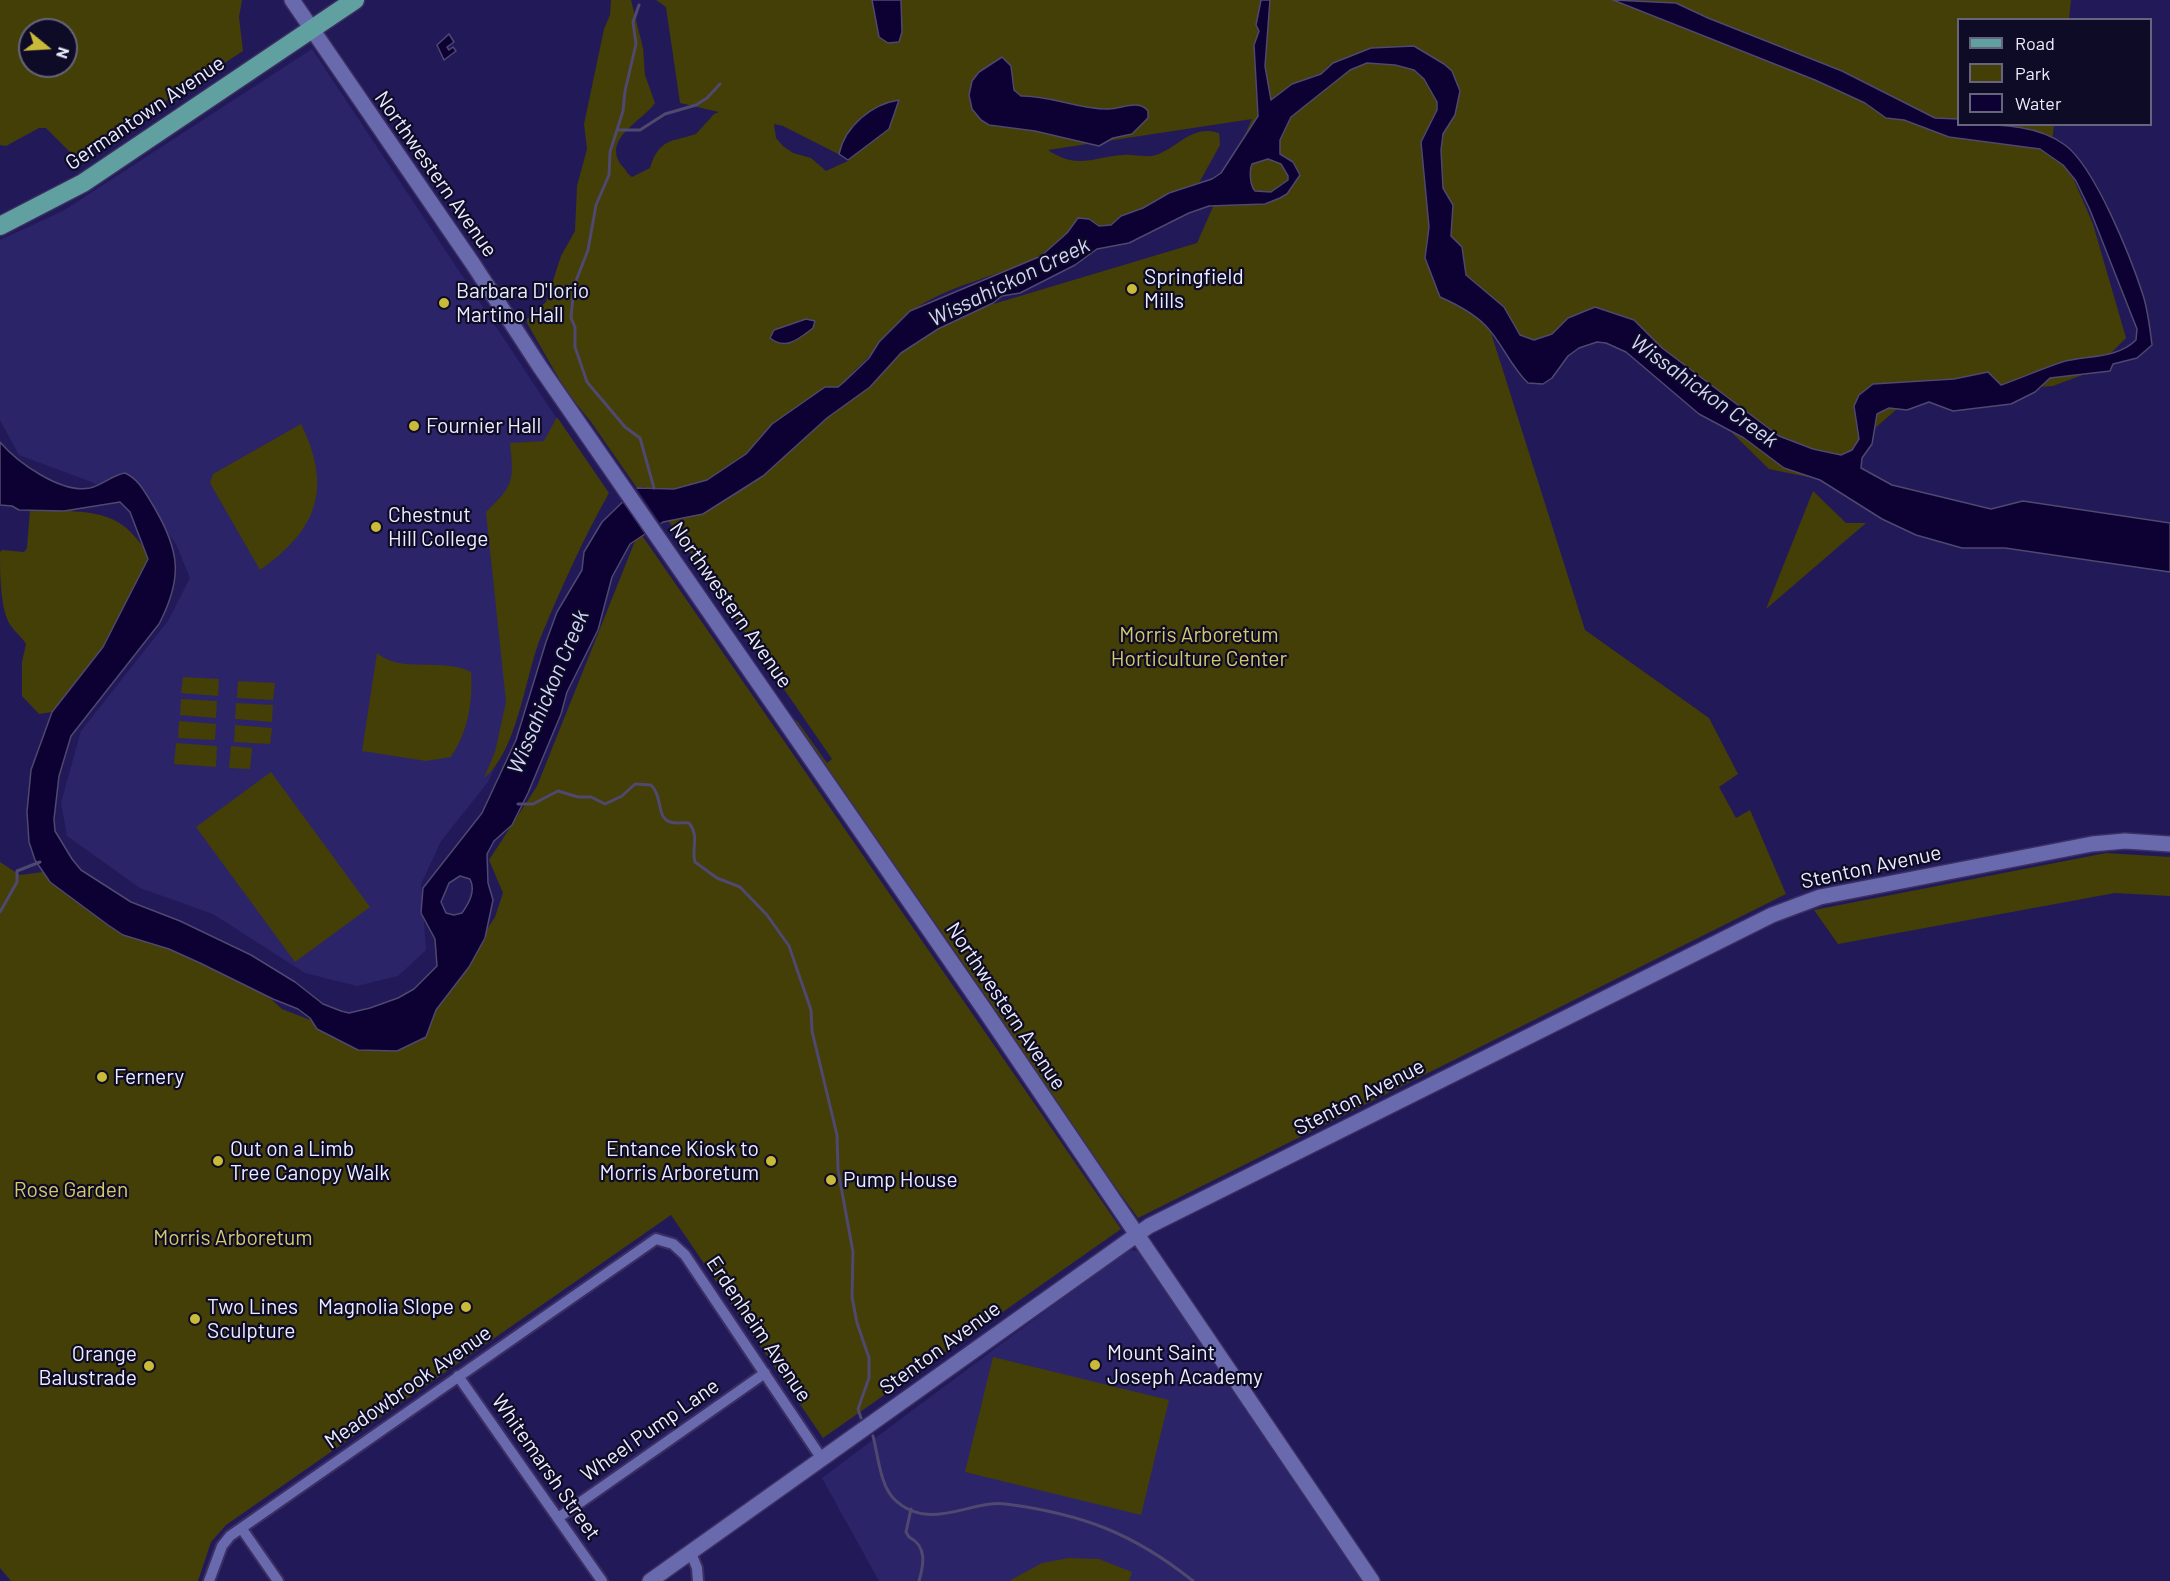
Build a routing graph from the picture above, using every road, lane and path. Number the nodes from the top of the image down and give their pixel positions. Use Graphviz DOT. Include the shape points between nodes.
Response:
graph roads {
  1 [pos="292,0"];
  2 [pos="355,0"];
  3 [pos="311,29"];
  4 [pos="0,226"];
  5 [pos="2170,844"];
  6 [pos="1136,1234"];
  7 [pos="650,1242"];
  8 [pos="765,1373"];
  9 [pos="458,1376"];
  10 [pos="822,1459"];
  11 [pos="558,1518"];
  12 [pos="242,1528"];
  13 [pos="691,1553"];
  14 [pos="208,1581"];
  15 [pos="278,1581"];
  16 [pos="603,1581"];
  17 [pos="650,1581"];
  18 [pos="698,1581"];
  19 [pos="1372,1581"];
  1 -- 3 [label="street, Northwestern Avenue"];
  2 -- 3 [label="main road, Germantown Avenue"];
  3 -- 4 [label="main road, Germantown Avenue" via="83,183"];
  3 -- 6 [label="street, Northwestern Avenue"];
  5 -- 6 [label="street, Stenton Avenue" via="2092,844 1798,904"];
  6 -- 10 [label="street, Stenton Avenue"];
  6 -- 19 [label="street, Northwestern Avenue"];
  7 -- 8 [label="street, Erdenheim Avenue" via="661,1239 678,1248"];
  7 -- 9 [label="street, Meadowbrook Avenue"];
  8 -- 10 [label="street, Erdenheim Avenue"];
  8 -- 11 [label="street, Wheel Pump Lane"];
  9 -- 11 [label="street, Whitemarsh Street"];
  9 -- 12 [label="street, Meadowbrook Avenue"];
  10 -- 13 [label="street, Stenton Avenue"];
  11 -- 16 [label="street, Whitemarsh Street"];
  12 -- 14 [label="street, Meadowbrook Avenue" via="225,1540"];
  12 -- 15 [label="street"];
  13 -- 17 [label="street, Stenton Avenue"];
  13 -- 18 [label="street"];
}
